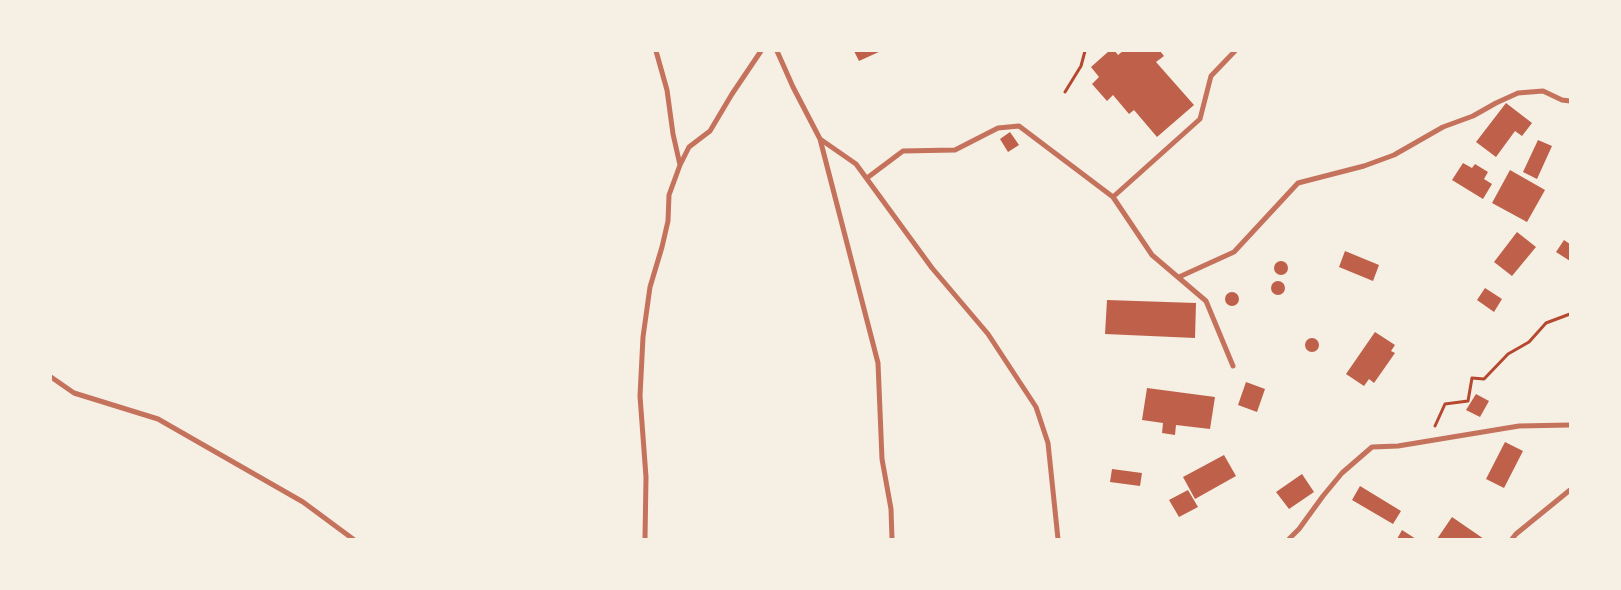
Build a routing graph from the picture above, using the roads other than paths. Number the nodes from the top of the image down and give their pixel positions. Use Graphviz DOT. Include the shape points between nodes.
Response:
graph roads {
  1 [pos="656,51"];
  2 [pos="761,51"];
  3 [pos="777,51"];
  4 [pos="1235,51"];
  5 [pos="1570,101"];
  6 [pos="820,139"];
  7 [pos="680,165"];
  8 [pos="867,178"];
  9 [pos="1113,197"];
  10 [pos="1178,277"];
  11 [pos="1233,366"];
  12 [pos="51,377"];
  13 [pos="1570,425"];
  14 [pos="1570,490"];
  15 [pos="353,539"];
  16 [pos="646,539"];
  17 [pos="892,539"];
  18 [pos="1058,539"];
  19 [pos="1289,539"];
  20 [pos="1512,539"];
  1 -- 7 [label="street" via="667,90"];
  2 -- 7 [label="street" via="710,131 690,147"];
  3 -- 6 [label="street"];
  4 -- 9 [label="street" via="1211,76 1200,120"];
  5 -- 10 [label="street" via="1543,91 1518,93 1473,116 1442,127 1394,155 1298,183 1234,252"];
  6 -- 8 [label="street" via="856,164"];
  6 -- 17 [label="street" via="878,363 882,459 891,510"];
  7 -- 16 [label="street" via="669,195 668,221 650,287 643,337 640,396 646,477"];
  8 -- 9 [label="street" via="903,150 955,150 998,128 1019,126"];
  8 -- 18 [label="street" via="932,268 988,334 1036,407 1048,443"];
  9 -- 10 [label="street" via="1152,255"];
  10 -- 11 [label="street" via="1206,301"];
  12 -- 15 [label="street" via="74,393 158,420 303,502"];
  13 -- 19 [label="street" via="1520,426 1398,446 1372,447 1342,473"];
  14 -- 20 [label="street"];
}
